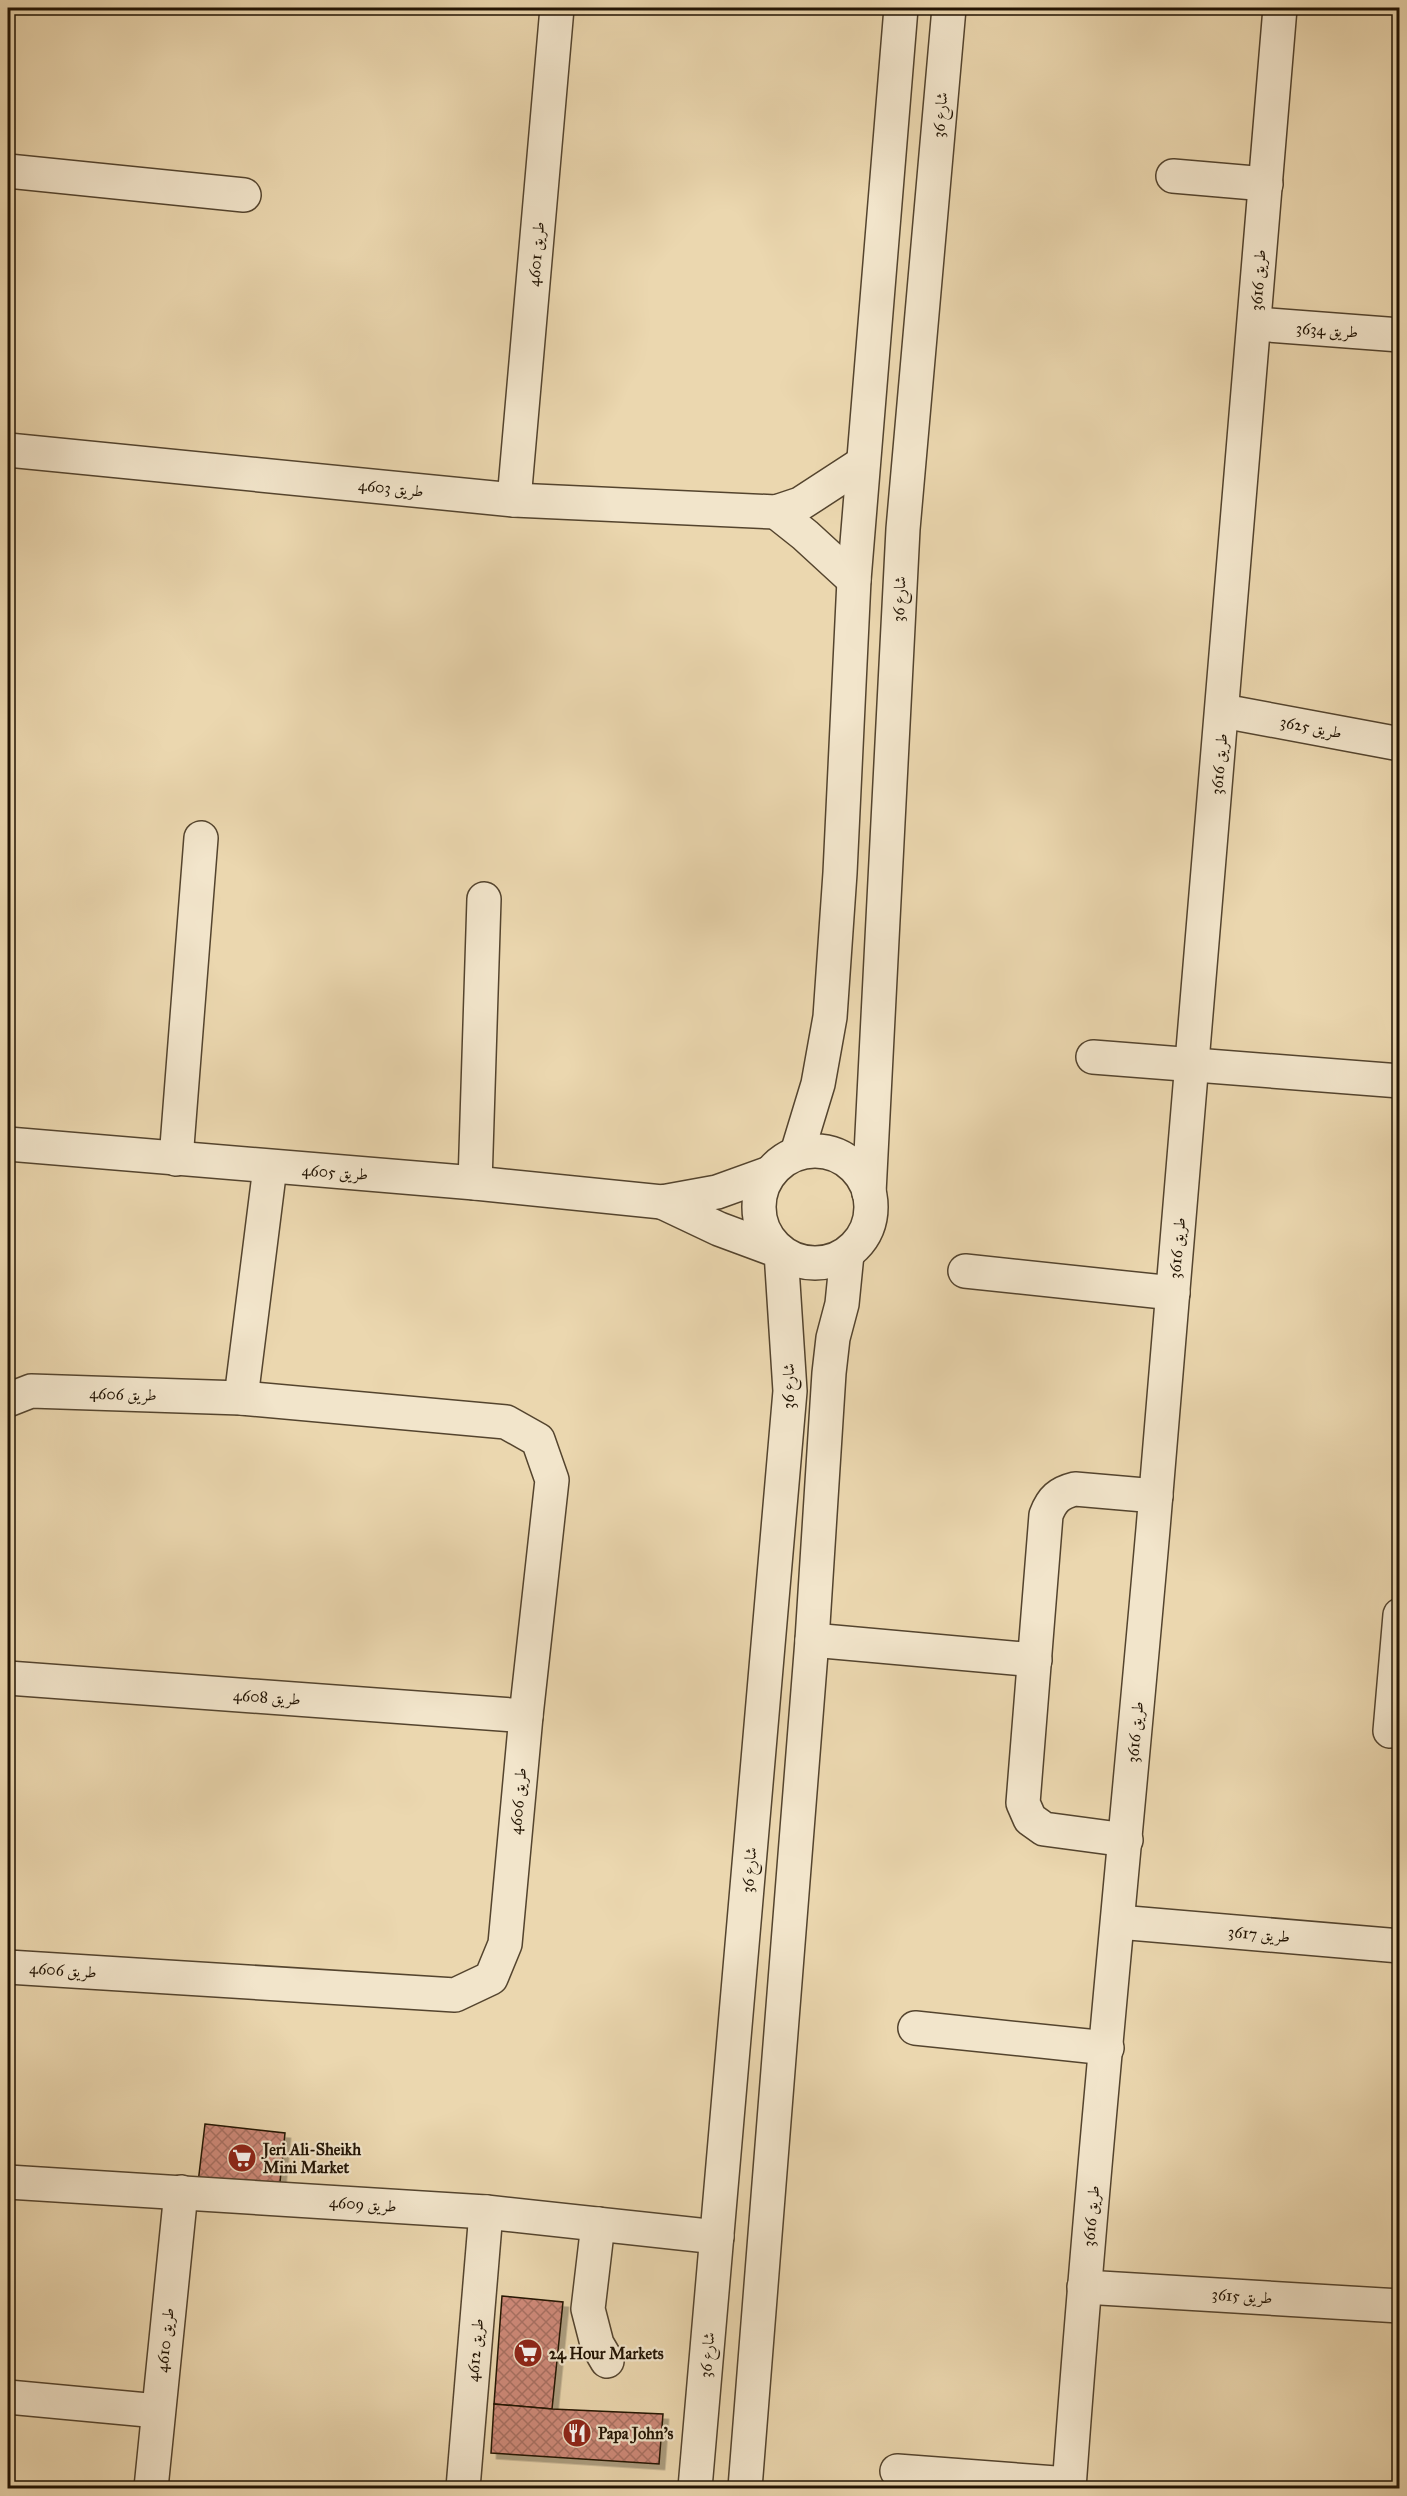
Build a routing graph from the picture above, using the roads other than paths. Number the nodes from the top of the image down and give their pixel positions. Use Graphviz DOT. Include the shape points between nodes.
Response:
graph roads {
  1 [pos="557,8"];
  2 [pos="901,8"];
  3 [pos="949,8"];
  4 [pos="1280,8"];
  5 [pos="8,171"];
  6 [pos="1173,176"];
  7 [pos="1266,184"];
  8 [pos="244,195"];
  9 [pos="1255,324"];
  10 [pos="1400,335"];
  11 [pos="8,450"];
  12 [pos="863,463"];
  13 [pos="514,500"];
  14 [pos="776,512"];
  15 [pos="854,580"];
  16 [pos="1223,711"];
  17 [pos="1400,744"];
  18 [pos="201,838"];
  19 [pos="484,899"];
  20 [pos="1094,1056"];
  21 [pos="1193,1066"];
  22 [pos="1400,1081"];
  23 [pos="8,1144"];
  24 [pos="797,1153"];
  25 [pos="176,1159"];
  26 [pos="270,1167"];
  27 [pos="770,1173"];
  28 [pos="475,1184"];
  29 [pos="869,1193"];
  30 [pos="663,1202"];
  31 [pos="781,1252"];
  32 [pos="847,1254"];
  33 [pos="965,1271"];
  34 [pos="1173,1293"];
  35 [pos="241,1398"];
  36 [pos="8,1400"];
  37 [pos="1156,1496"];
  38 [pos="1400,1615"];
  39 [pos="812,1640"];
  40 [pos="1035,1660"];
  41 [pos="8,1678"];
  42 [pos="526,1716"];
  43 [pos="1390,1731"];
  44 [pos="1126,1840"];
  45 [pos="1118,1922"];
  46 [pos="1400,1946"];
  47 [pos="8,1967"];
  48 [pos="915,2028"];
  49 [pos="1107,2048"];
  50 [pos="8,2182"];
  51 [pos="181,2192"];
  52 [pos="486,2212"];
  53 [pos="598,2224"];
  54 [pos="717,2237"];
  55 [pos="1084,2286"];
  56 [pos="1400,2306"];
  57 [pos="607,2361"];
  58 [pos="8,2397"];
  59 [pos="158,2411"];
  60 [pos="897,2471"];
  61 [pos="1069,2486"];
  62 [pos="151,2488"];
  63 [pos="463,2488"];
  64 [pos="695,2488"];
  65 [pos="745,2488"];
  1 -- 13 [label="street, طريق 4601"];
  2 -- 12 [label="street"];
  3 -- 29 [label="street, شارع 36" via="903,530"];
  4 -- 7 [label="street, طريق 3616"];
  5 -- 8 [label="street"];
  6 -- 7 [label="street"];
  7 -- 9 [label="street, طريق 3616"];
  9 -- 10 [label="street, طريق 3634"];
  9 -- 16 [label="street, طريق 3616"];
  11 -- 13 [label="street, طريق 4603"];
  12 -- 14 [label="street, طريق 4603" via="800,504"];
  12 -- 15 [label="street"];
  13 -- 14 [label="street, طريق 4603"];
  14 -- 15 [label="street"];
  15 -- 24 [label="street" via="830,1017 818,1084"];
  16 -- 17 [label="street, طريق 3625"];
  16 -- 21 [label="street, طريق 3616"];
  18 -- 25 [label="street"];
  19 -- 28 [label="street"];
  20 -- 21 [label="street"];
  21 -- 22 [label="street"];
  21 -- 34 [label="street, طريق 3616"];
  23 -- 25 [label="street, طريق 4605"];
  24 -- 27 [label="street"];
  24 -- 29 [label="street" via="815,1150 841,1157 862,1175"];
  25 -- 26 [label="street, طريق 4605"];
  26 -- 28 [label="street, طريق 4605"];
  26 -- 35 [label="street"];
  27 -- 30 [label="street, طريق 4605" via="717,1192"];
  27 -- 31 [label="street" via="760,1193 759,1215 766,1236"];
  28 -- 30 [label="street, طريق 4605"];
  29 -- 32 [label="street" via="868,1226"];
  30 -- 31 [label="street, طريق 4605" via="719,1229"];
  31 -- 32 [label="street" via="813,1264 831,1262"];
  31 -- 54 [label="street, شارع 36" via="790,1391"];
  32 -- 39 [label="street" via="829,1373"];
  33 -- 34 [label="street"];
  34 -- 37 [label="street, طريق 3616"];
  35 -- 36 [label="street, طريق 4606" via="31,1390"];
  35 -- 42 [label="street, طريق 4606" via="506,1422 538,1440 552,1480"];
  37 -- 40 [label="street" via="1075,1489 1064,1491 1049,1505"];
  37 -- 44 [label="street, طريق 3616"];
  38 -- 43 [label="street"];
  39 -- 40 [label="street"];
  39 -- 65 [label="street"];
  40 -- 44 [label="street" via="1025,1812 1036,1826 1052,1832"];
  41 -- 42 [label="street, طريق 4608"];
  42 -- 47 [label="street, طريق 4606" via="505,1944 491,1978 455,1995"];
  44 -- 45 [label="street, طريق 3616"];
  45 -- 46 [label="street, طريق 3617"];
  45 -- 49 [label="street, طريق 3616"];
  48 -- 49 [label="street"];
  49 -- 55 [label="street, طريق 3616"];
  50 -- 51 [label="street, طريق 4609"];
  51 -- 52 [label="street, طريق 4609"];
  51 -- 59 [label="street, طريق 4610"];
  52 -- 53 [label="street, طريق 4609"];
  52 -- 63 [label="street, طريق 4612"];
  53 -- 54 [label="street, طريق 4609"];
  53 -- 57 [label="street" via="588,2309 597,2344"];
  54 -- 64 [label="street, شارع 36"];
  55 -- 56 [label="street, طريق 3615"];
  55 -- 61 [label="street, طريق 3616"];
  58 -- 59 [label="street"];
  59 -- 62 [label="street, طريق 4610"];
  60 -- 61 [label="street"];
}
